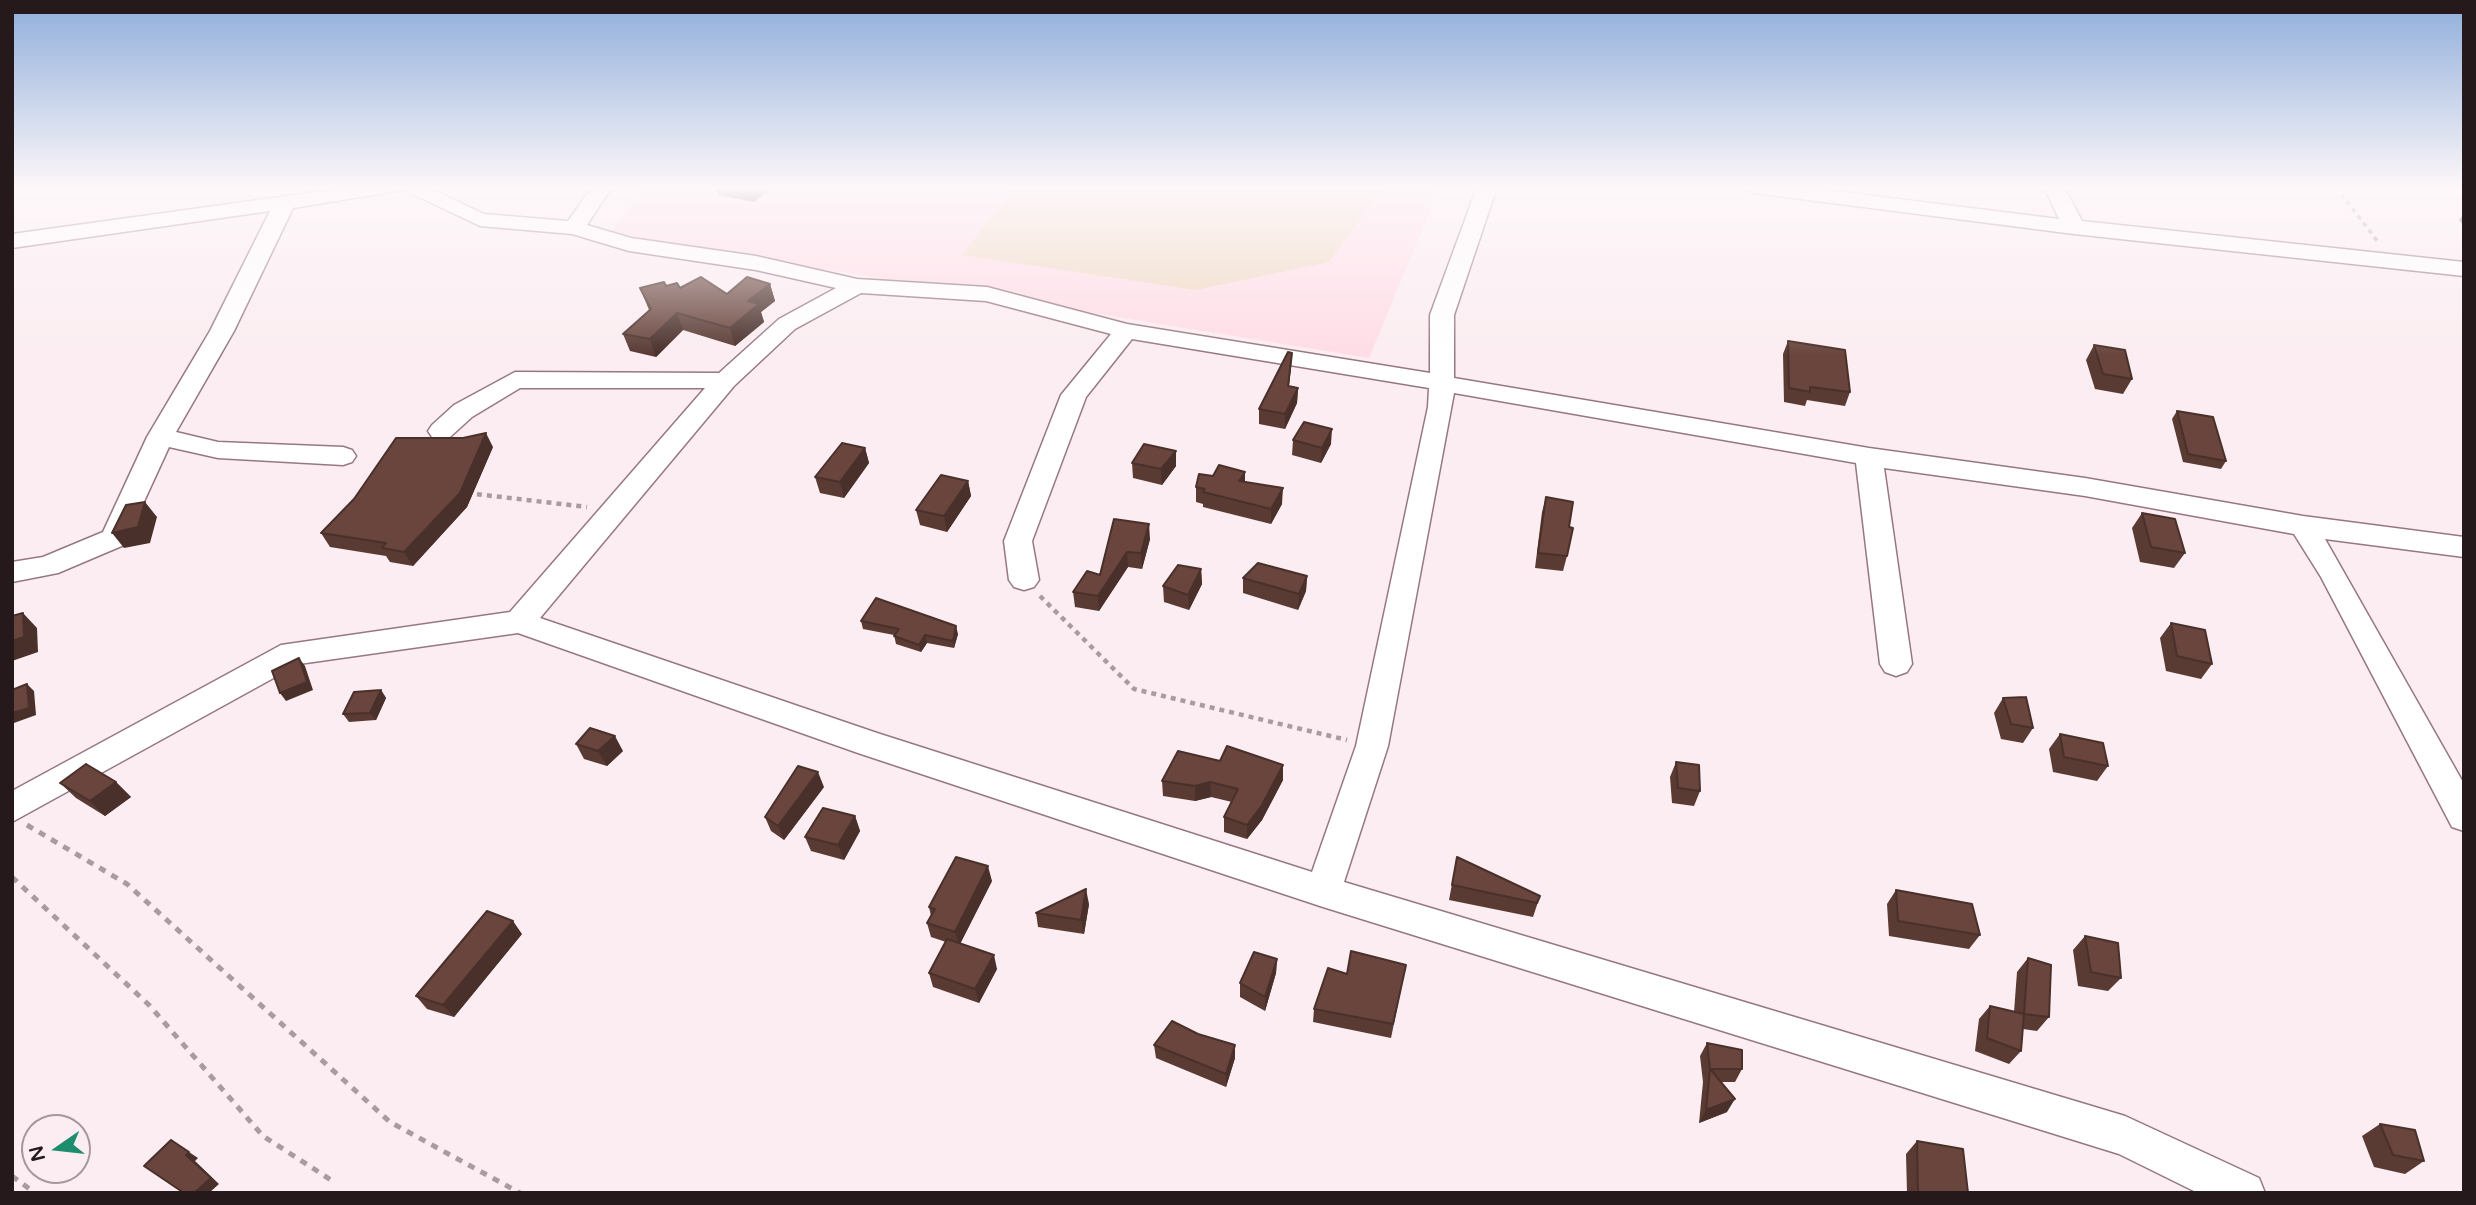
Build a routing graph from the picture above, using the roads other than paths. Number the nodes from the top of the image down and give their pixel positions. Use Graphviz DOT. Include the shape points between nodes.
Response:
graph roads {
  1 [pos="265,243"];
  2 [pos="626,243"];
  3 [pos="1468,243"];
  4 [pos="2221,243"];
  5 [pos="2464,270"];
  6 [pos="857,286"];
  7 [pos="1126,331"];
  8 [pos="726,381"];
  9 [pos="1442,383"];
  10 [pos="441,431"];
  11 [pos="160,437"];
  12 [pos="344,456"];
  13 [pos="1869,457"];
  14 [pos="2303,526"];
  15 [pos="2464,547"];
  16 [pos="12,572"];
  17 [pos="1024,580"];
  18 [pos="519,622"];
  19 [pos="1896,664"];
  20 [pos="18,816"];
  21 [pos="2464,817"];
  22 [pos="1323,891"];
  23 [pos="2244,1193"];
  1 -- 11 [label="street" via="222,331"];
  2 -- 6 [label="street" via="756,262"];
  3 -- 9 [label="street" via="1443,315"];
  4 -- 5 [label="street"];
  6 -- 7 [label="street" via="987,294"];
  6 -- 8 [label="street" via="787,324"];
  7 -- 9 [label="street"];
  7 -- 17 [label="street" via="1073,396 1018,541"];
  8 -- 10 [label="street" via="515,380 463,411"];
  8 -- 18 [label="street"];
  9 -- 13 [label="street"];
  9 -- 22 [label="street" via="1441,407 1372,746"];
  11 -- 12 [label="street" via="218,450"];
  11 -- 16 [label="street" via="114,538 48,566"];
  13 -- 14 [label="street" via="2085,487"];
  13 -- 19 [label="street"];
  14 -- 15 [label="street"];
  14 -- 21 [label="street"];
  18 -- 20 [label="street" via="292,653"];
  18 -- 22 [label="street" via="831,731"];
  22 -- 23 [label="street" via="2125,1136"];
}
